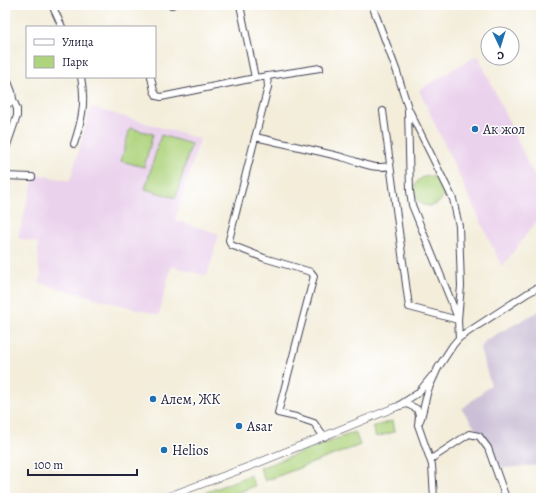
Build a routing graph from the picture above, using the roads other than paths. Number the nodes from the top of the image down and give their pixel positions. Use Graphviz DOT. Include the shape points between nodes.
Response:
graph roads {
  1 [pos="52,5"];
  2 [pos="240,5"];
  3 [pos="372,5"];
  4 [pos="62,26"];
  5 [pos="320,68"];
  6 [pos="5,74"];
  7 [pos="267,76"];
  8 [pos="81,78"];
  9 [pos="151,78"];
  10 [pos="255,78"];
  11 [pos="13,99"];
  12 [pos="5,105"];
  13 [pos="408,108"];
  14 [pos="383,111"];
  15 [pos="255,137"];
  16 [pos="74,144"];
  17 [pos="5,151"];
  18 [pos="389,166"];
  19 [pos="5,176"];
  20 [pos="32,177"];
  21 [pos="541,286"];
  22 [pos="458,320"];
  23 [pos="460,338"];
  24 [pos="438,368"];
  25 [pos="396,407"];
  26 [pos="418,425"];
  27 [pos="324,437"];
  28 [pos="431,459"];
  29 [pos="164,498"];
  30 [pos="434,498"];
  31 [pos="506,498"];
  1 -- 4 [label="street"];
  2 -- 10 [label="street"];
  3 -- 13 [label="street"];
  5 -- 7 [label="street"];
  6 -- 11 [label="street"];
  7 -- 10 [label="street"];
  7 -- 15 [label="street" via="268,87"];
  8 -- 16 [label="street" via="83,111"];
  9 -- 10 [label="street" via="154,91 161,97"];
  11 -- 12 [label="street"];
  11 -- 17 [label="street" via="17,116"];
  13 -- 22 [label="street" via="412,205"];
  13 -- 22 [label="street" via="453,199 459,226 461,286"];
  14 -- 18 [label="street"];
  15 -- 18 [label="street" via="346,158 372,167"];
  15 -- 27 [label="street" via="229,240 231,245 311,272 314,276 278,413 314,424"];
  18 -- 22 [label="street" via="409,307"];
  19 -- 20 [label="street"];
  21 -- 23 [label="street"];
  22 -- 23 [label="street"];
  23 -- 24 [label="street"];
  24 -- 25 [label="street" via="418,393"];
  24 -- 26 [label="street" via="428,390"];
  25 -- 26 [label="street" via="407,404 416,409 419,416"];
  25 -- 27 [label="street"];
  26 -- 28 [label="street"];
  27 -- 29 [label="street"];
  28 -- 30 [label="street"];
  28 -- 31 [label="street" via="469,434 479,436 488,448"];
}
